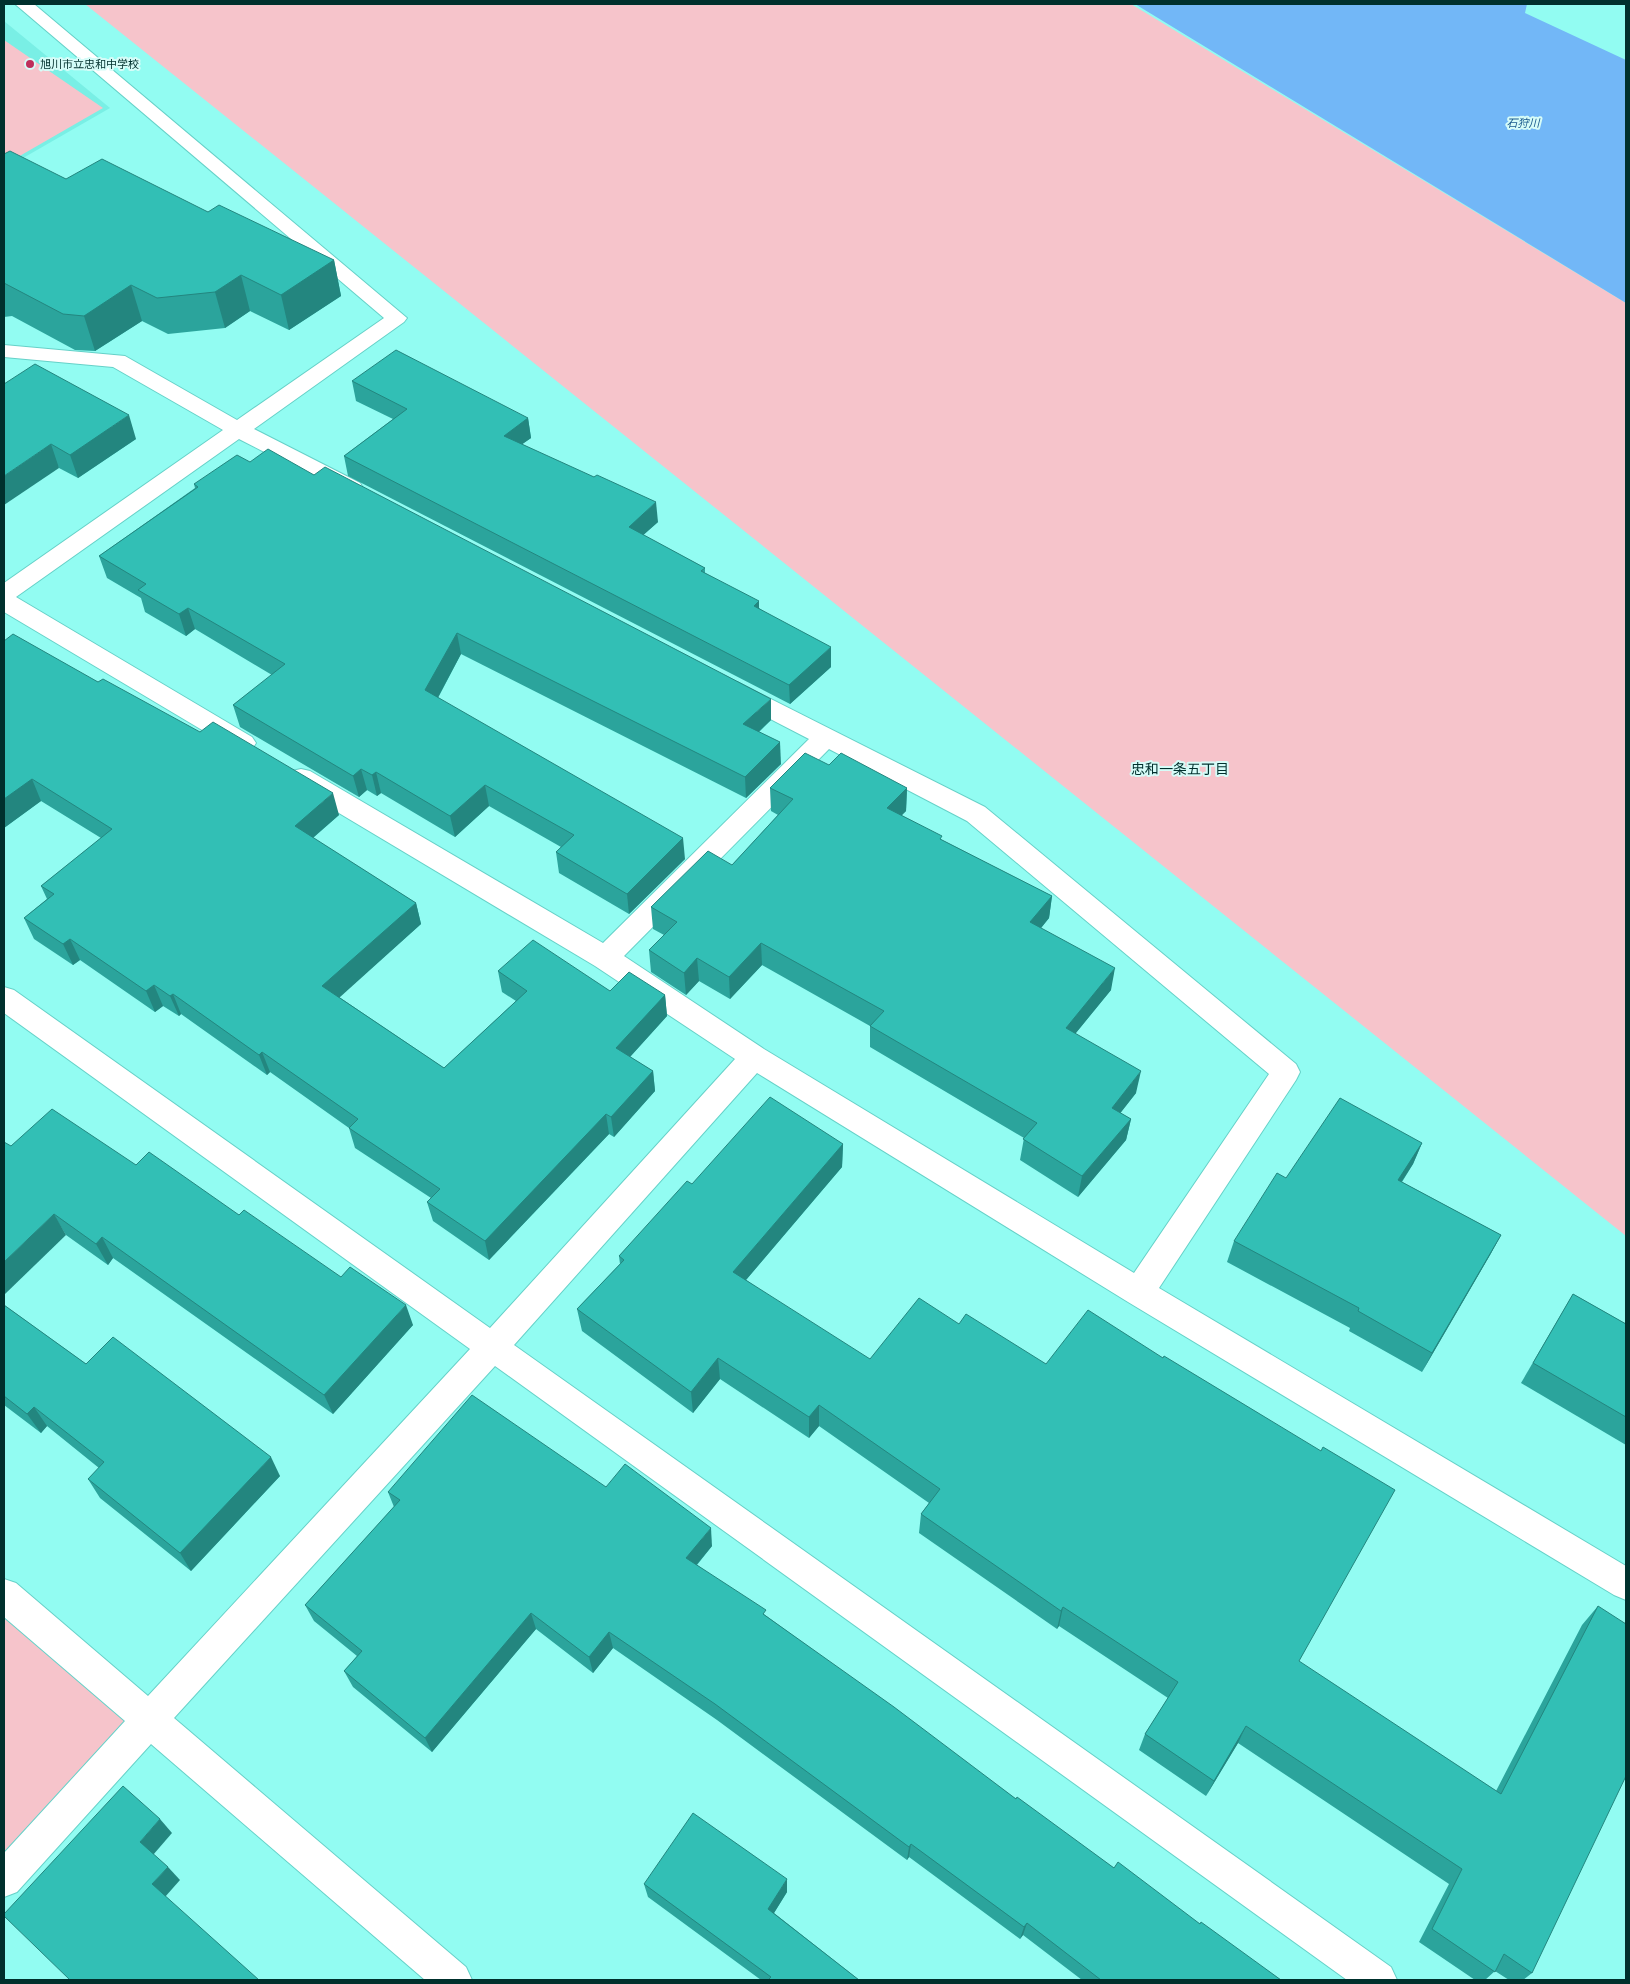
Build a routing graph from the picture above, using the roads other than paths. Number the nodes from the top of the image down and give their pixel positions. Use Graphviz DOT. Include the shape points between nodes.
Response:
graph roads {
  1 [pos="24,4"];
  2 [pos="4,351"];
  3 [pos="240,430"];
  4 [pos="371,498"];
  5 [pos="4,594"];
  6 [pos="4,601"];
  7 [pos="712,678"];
  8 [pos="826,737"];
  9 [pos="605,958"];
  10 [pos="4,998"];
  11 [pos="754,1057"];
  12 [pos="1139,1292"];
  13 [pos="493,1346"];
  14 [pos="1626,1584"];
  15 [pos="4,1595"];
  16 [pos="151,1720"];
  17 [pos="4,1879"];
  18 [pos="453,1980"];
  19 [pos="1378,1980"];
  1 -- 3 [label="street" via="397,318"];
  2 -- 3 [label="street" via="118,361"];
  3 -- 4 [label="street"];
  3 -- 5 [label="street"];
  6 -- 9 [label="street"];
  7 -- 8 [label="street"];
  8 -- 9 [label="street"];
  8 -- 12 [label="street" via="976,814 1286,1072"];
  9 -- 11 [label="street"];
  10 -- 13 [label="street"];
  11 -- 12 [label="street"];
  11 -- 13 [label="street"];
  12 -- 14 [label="street"];
  13 -- 16 [label="street"];
  13 -- 19 [label="street"];
  15 -- 16 [label="street"];
  16 -- 17 [label="street"];
  16 -- 18 [label="street"];
}
